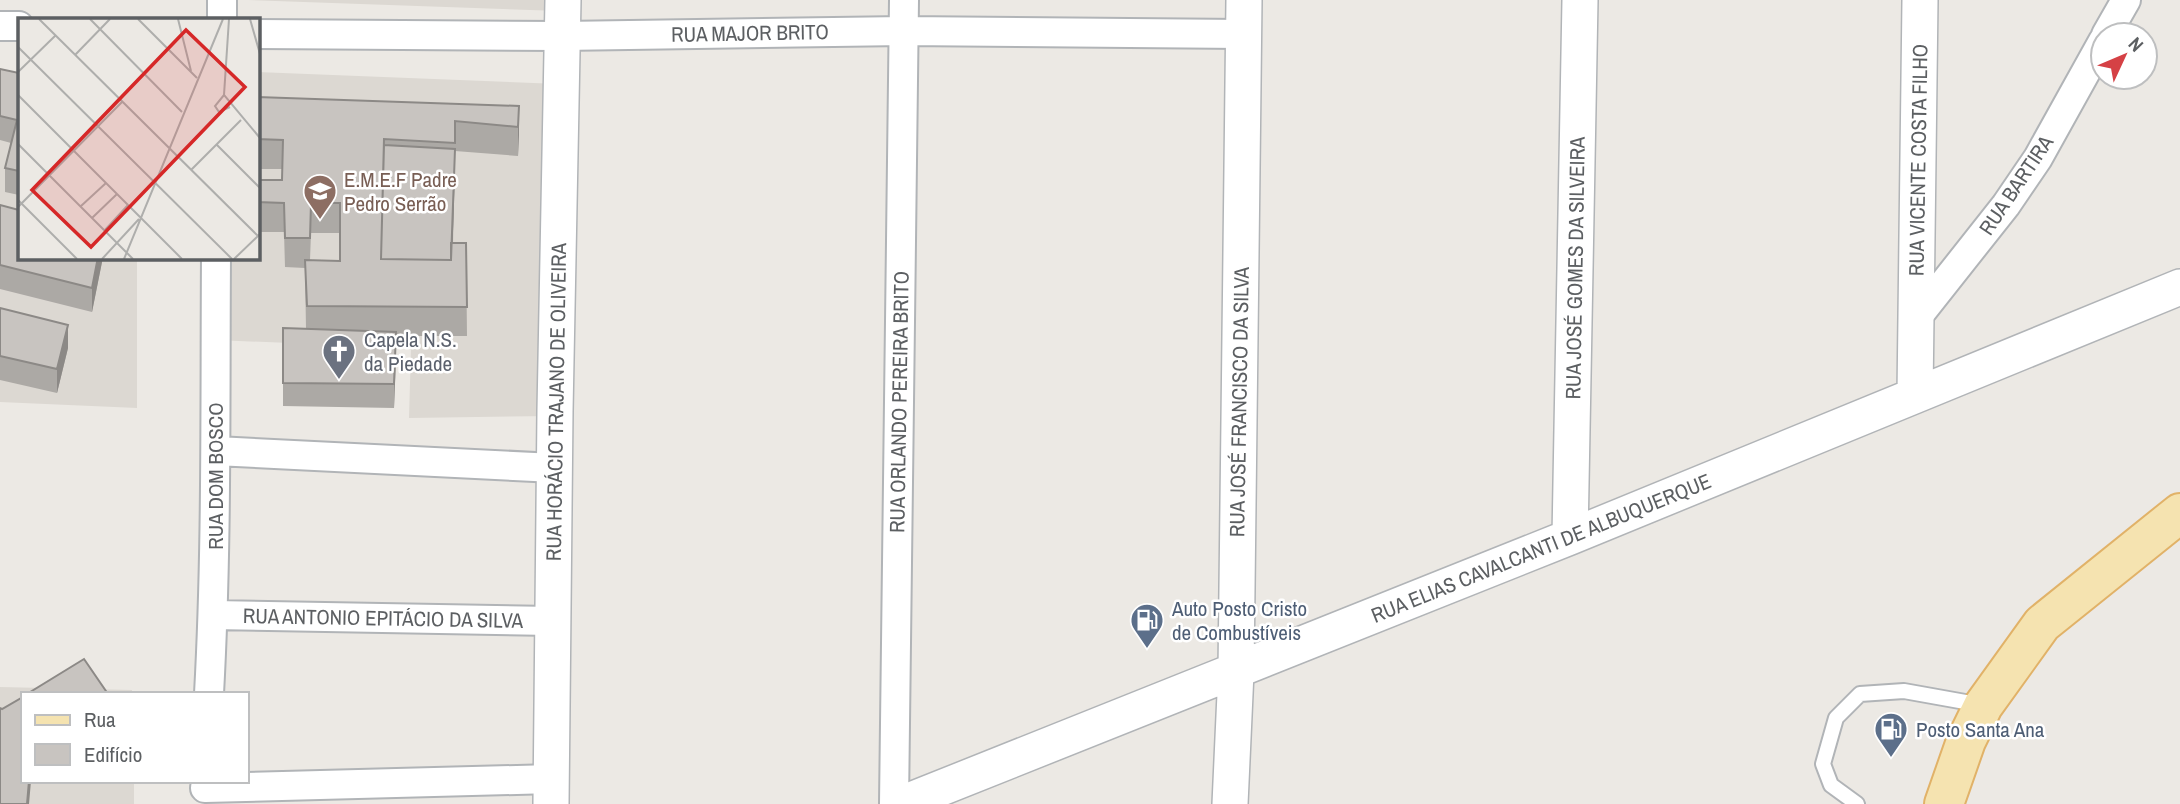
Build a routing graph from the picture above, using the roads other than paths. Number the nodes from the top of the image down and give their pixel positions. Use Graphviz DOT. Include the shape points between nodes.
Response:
graph roads {
  1 [pos="222,0"];
  2 [pos="563,0"];
  3 [pos="904,0"];
  4 [pos="1244,0"];
  5 [pos="1580,0"];
  6 [pos="1920,0"];
  7 [pos="2126,0"];
  8 [pos="222,18"];
  9 [pos="2114,21"];
  10 [pos="0,26"];
  11 [pos="18,26"];
  12 [pos="904,31"];
  13 [pos="259,34"];
  14 [pos="1243,34"];
  15 [pos="562,36"];
  16 [pos="2089,66"];
  17 [pos="216,259"];
  18 [pos="2180,287"];
  19 [pos="1915,320"];
  20 [pos="1915,395"];
  21 [pos="216,451"];
  22 [pos="555,468"];
  23 [pos="2180,513"];
  24 [pos="1570,537"];
  25 [pos="213,615"];
  26 [pos="552,621"];
  27 [pos="1236,671"];
  28 [pos="209,692"];
  29 [pos="1983,706"];
  30 [pos="205,791"];
  31 [pos="551,792"];
  32 [pos="894,804"];
  33 [pos="901,804"];
  34 [pos="1230,804"];
  35 [pos="1857,804"];
  36 [pos="1944,804"];
  1 -- 8 [label="street"];
  2 -- 15 [label="street, RUA HORÁCIO TRAJANO DE OLIVEIRA"];
  3 -- 12 [label="street, RUA ORLANDO PEREIRA BRITO"];
  4 -- 14 [label="street, RUA JOSÉ FRANCISCO DA SILVA"];
  5 -- 24 [label="street, RUA JOSÉ GOMES DA SILVEIRA"];
  6 -- 19 [label="street, RUA VICENTE COSTA FILHO"];
  7 -- 9 [label="street"];
  10 -- 11 [label="street"];
  12 -- 14 [label="street, RUA MAJOR BRITO"];
  12 -- 15 [label="street, RUA MAJOR BRITO"];
  12 -- 32 [label="street, RUA ORLANDO PEREIRA BRITO"];
  13 -- 15 [label="street, RUA MAJOR BRITO"];
  14 -- 27 [label="street, RUA JOSÉ FRANCISCO DA SILVA"];
  15 -- 22 [label="street, RUA HORÁCIO TRAJANO DE OLIVEIRA"];
  16 -- 19 [label="street, RUA BARTIRA" via="2038,158"];
  17 -- 21 [label="street, RUA DOM BOSCO"];
  18 -- 20 [label="street, RUA ELIAS CAVALCANTI DE ALBUQUERQUE"];
  19 -- 20 [label="street, RUA VICENTE COSTA FILHO"];
  20 -- 24 [label="street, RUA ELIAS CAVALCANTI DE ALBUQUERQUE"];
  21 -- 22 [label="street"];
  21 -- 25 [label="street, RUA DOM BOSCO"];
  22 -- 26 [label="street, RUA HORÁCIO TRAJANO DE OLIVEIRA"];
  23 -- 29 [label="main road" via="2042,624"];
  24 -- 27 [label="street, RUA ELIAS CAVALCANTI DE ALBUQUERQUE"];
  25 -- 26 [label="street, RUA ANTONIO EPITÁCIO DA SILVA"];
  25 -- 28 [label="street, RUA DOM BOSCO"];
  26 -- 31 [label="street, RUA HORÁCIO TRAJANO DE OLIVEIRA"];
  27 -- 33 [label="street, RUA ELIAS CAVALCANTI DE ALBUQUERQUE"];
  27 -- 34 [label="street, RUA JOSÉ FRANCISCO DA SILVA"];
  29 -- 35 [label="lane" via="1903,691 1860,694 1836,718 1823,764 1831,785"];
  29 -- 36 [label="main road"];
  30 -- 31 [label="street"];
}
